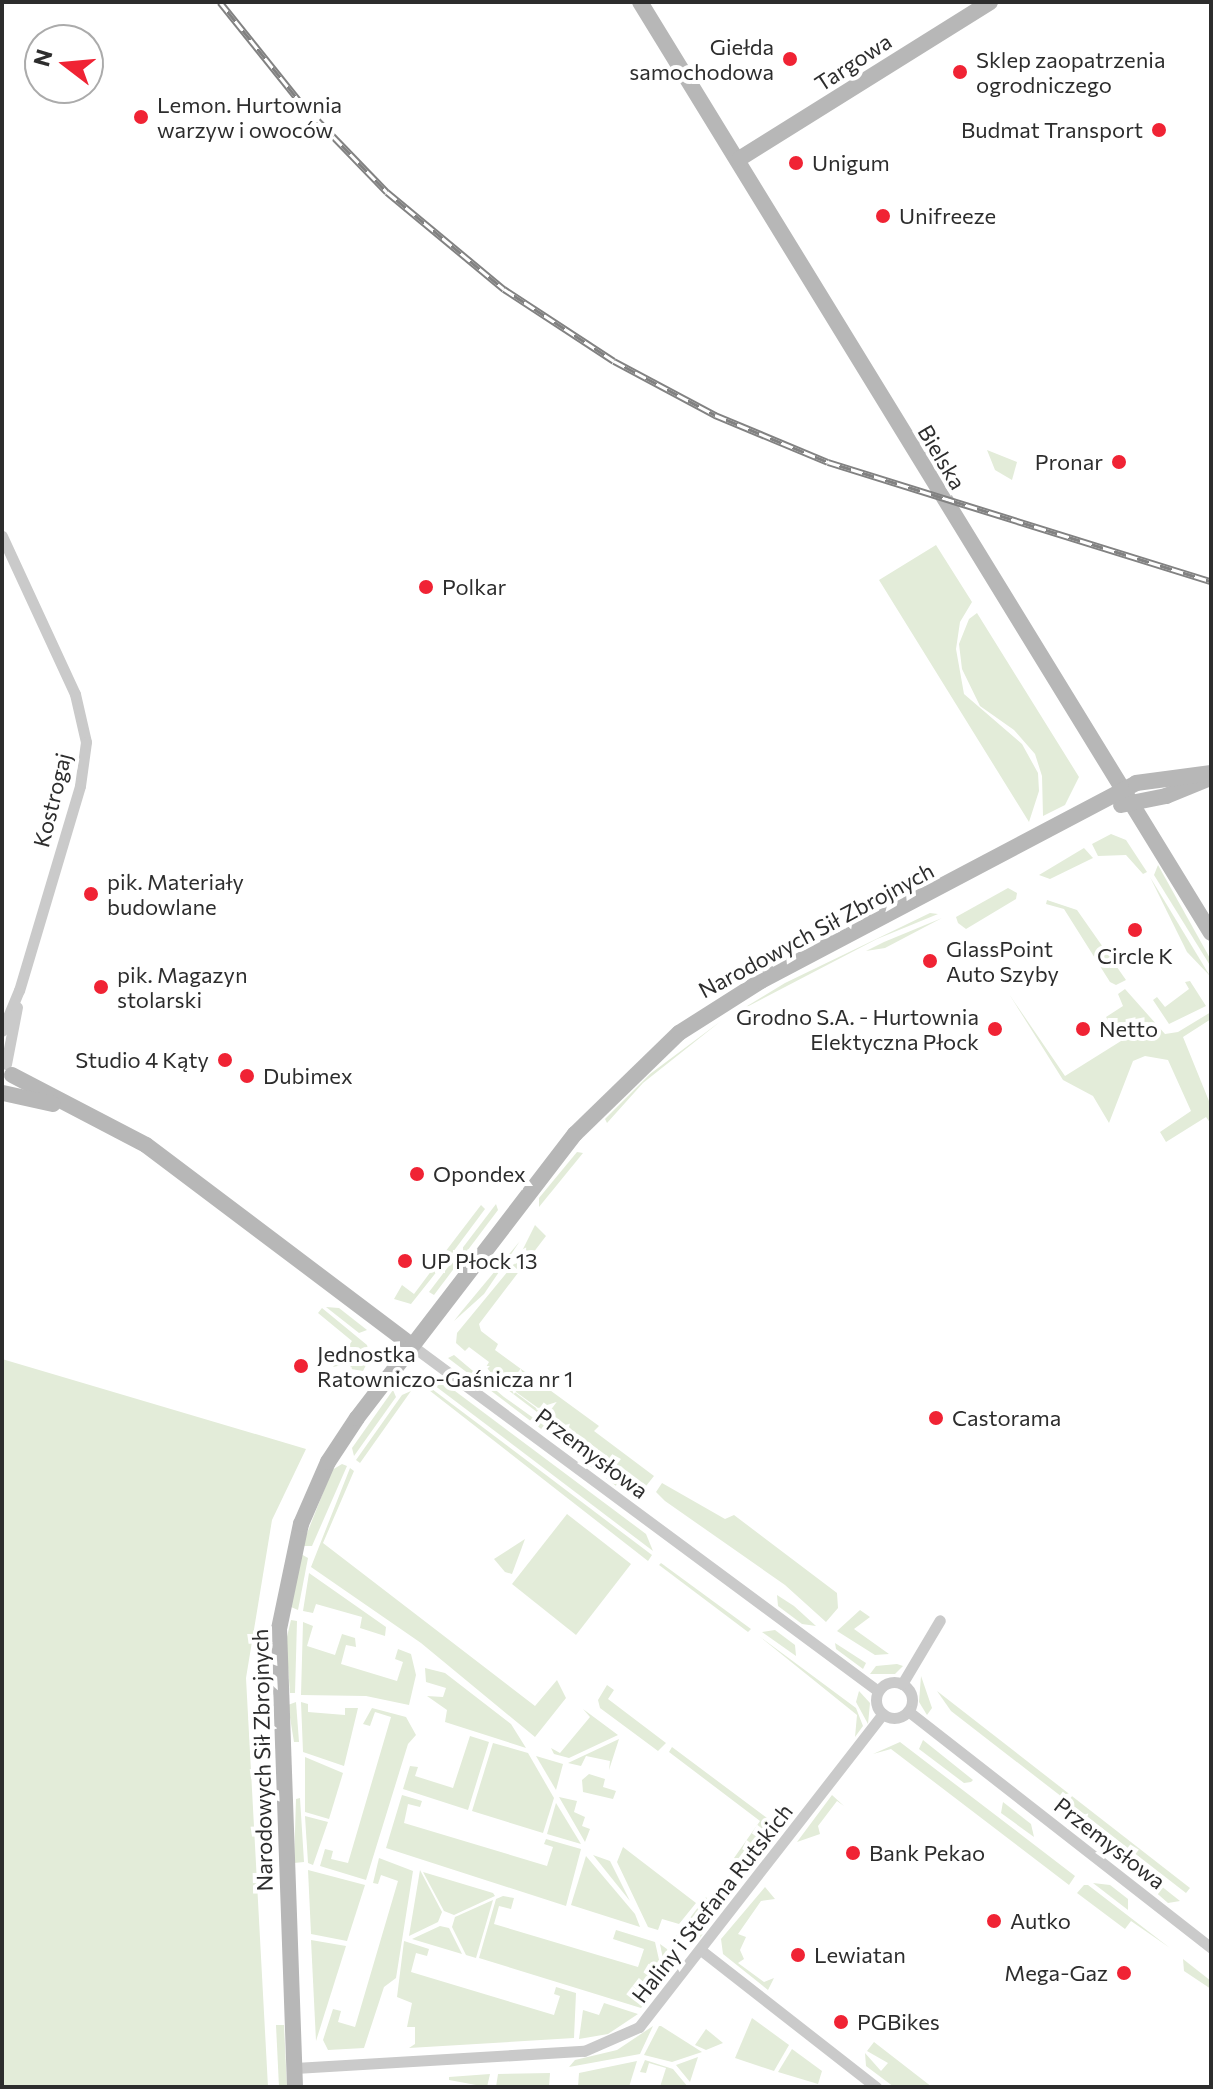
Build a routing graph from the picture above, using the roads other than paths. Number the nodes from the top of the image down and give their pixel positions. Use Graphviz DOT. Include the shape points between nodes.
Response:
graph roads {
  1 [pos="640,2"];
  2 [pos="990,2"];
  3 [pos="739,159"];
  4 [pos="2,536"];
  5 [pos="1211,775"];
  6 [pos="1127,797"];
  7 [pos="1211,933"];
  8 [pos="19,990"];
  9 [pos="2,1031"];
  10 [pos="7,1067"];
  11 [pos="3,1094"];
  12 [pos="85,1112"];
  13 [pos="411,1345"];
  14 [pos="940,1620"];
  15 [pos="902,1684"];
  16 [pos="878,1691"];
  17 [pos="908,1711"];
  18 [pos="883,1714"];
  19 [pos="1211,1948"];
  20 [pos="702,1951"];
  21 [pos="295,2068"];
  22 [pos="295,2087"];
  23 [pos="876,2087"];
  1 -- 3 [label="street, Bielska"];
  2 -- 3 [label="street, Targowa"];
  3 -- 6 [label="street, Bielska"];
  4 -- 8 [label="street, Kostrogaj" via="75,694 86,742 80,786"];
  5 -- 6 [label="street, Narodowych Sił Zbrojnych" via="1156,778"];
  6 -- 7 [label="street, Bielska"];
  6 -- 13 [label="street, Narodowych Sił Zbrojnych" via="1095,808 761,981 665,1044 591,1115"];
  8 -- 9 [label="street, Kostrogaj"];
  8 -- 10 [label="street, Kostrogaj"];
  10 -- 11 [label="street"];
  10 -- 12 [label="street, Przemysłowa"];
  11 -- 12 [label="street, Przemysłowa"];
  12 -- 13 [label="street, Przemysłowa" via="157,1153"];
  13 -- 16 [label="street, Przemysłowa"];
  13 -- 21 [label="street, Narodowych Sił Zbrojnych" via="322,1474 301,1524 284,1593 278,1699"];
  14 -- 15 [label="street"];
  15 -- 16 [label="street" via="889,1683"];
  15 -- 17 [label="street" via="911,1693"];
  16 -- 18 [label="street" via="876,1704"];
  17 -- 18 [label="street" via="896,1718"];
  17 -- 19 [label="street, Przemysłowa"];
  18 -- 20 [label="street, Haliny i Stefana Rutskich"];
  20 -- 21 [label="street, Haliny i Stefana Rutskich" via="650,2017 600,2047"];
  20 -- 23 [label="street"];
  21 -- 22 [label="street, Narodowych Sił Zbrojnych"];
}
